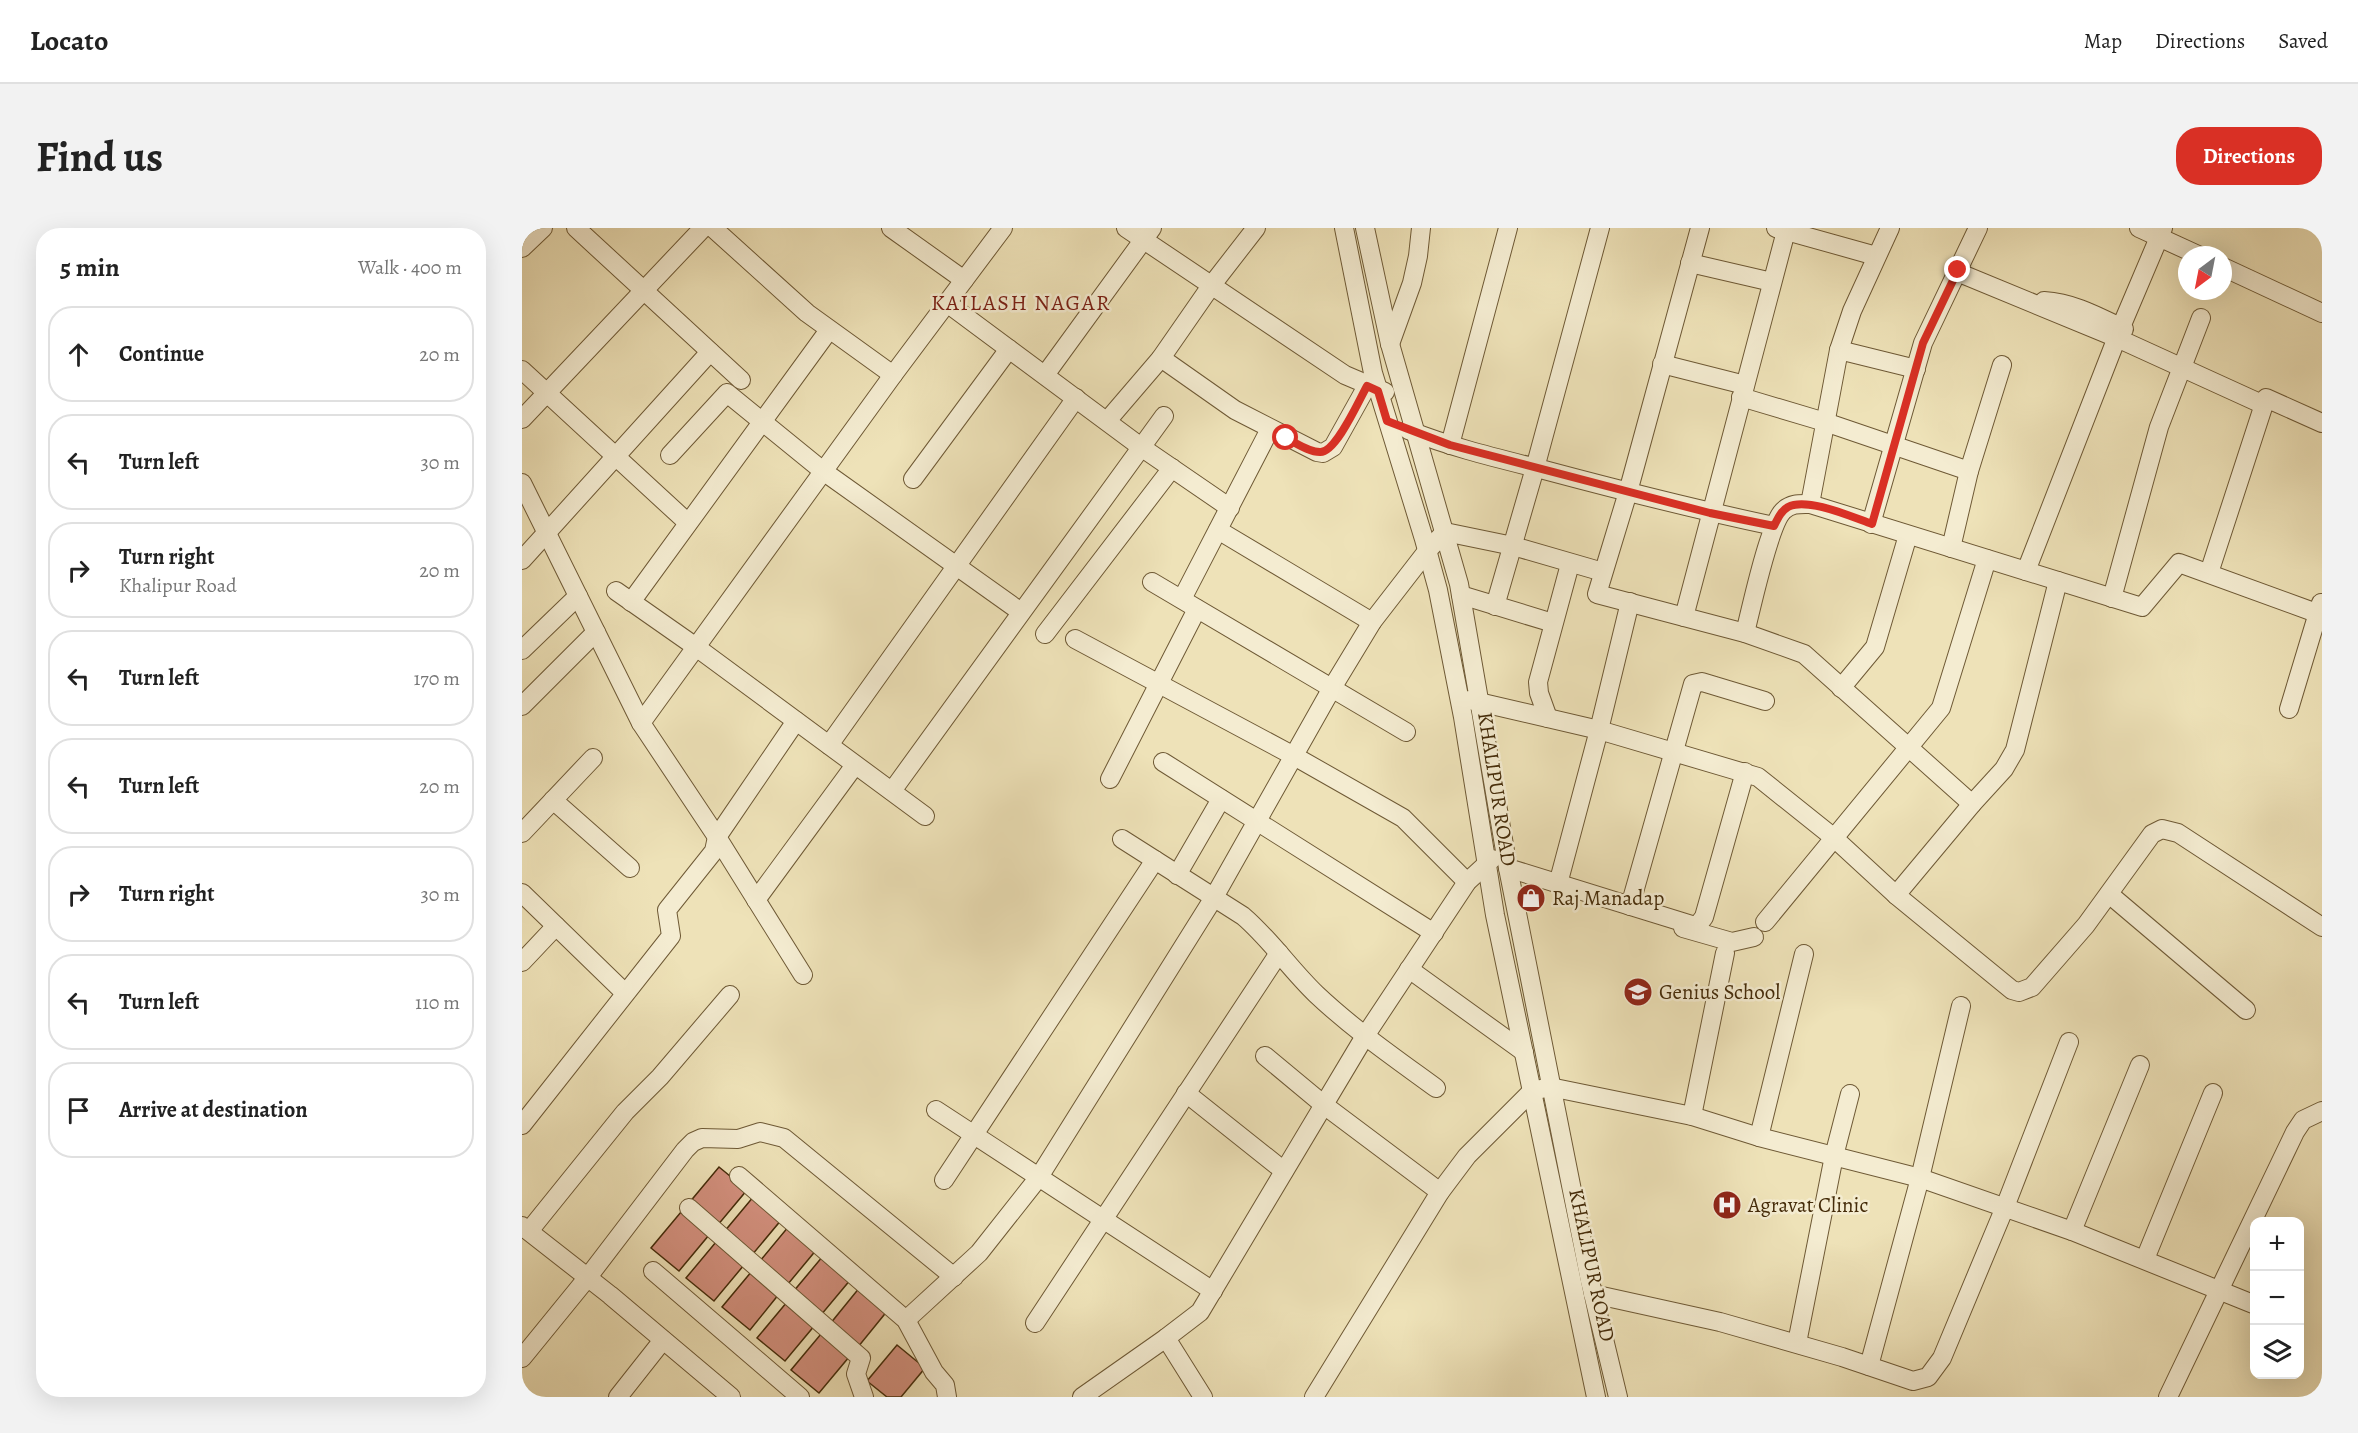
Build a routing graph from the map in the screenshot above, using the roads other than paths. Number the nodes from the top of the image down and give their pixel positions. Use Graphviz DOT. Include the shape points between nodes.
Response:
graph roads {
  1 [pos="543,228"];
  2 [pos="576,228"];
  3 [pos="703,228"];
  4 [pos="713,228"];
  5 [pos="891,228"];
  6 [pos="1003,228"];
  7 [pos="1126,228"];
  8 [pos="1256,228"];
  9 [pos="1344,228"];
  10 [pos="1365,228"];
  11 [pos="1421,228"];
  12 [pos="1508,228"];
  13 [pos="1600,228"];
  14 [pos="1700,228"];
  15 [pos="1890,228"];
  16 [pos="1978,228"];
  17 [pos="2139,228"];
  18 [pos="1780,229"];
  19 [pos="2161,232"];
  20 [pos="1147,234"];
  21 [pos="2184,246"];
  22 [pos="522,248"];
  23 [pos="1876,256"];
  24 [pos="1690,263"];
  25 [pos="1958,271"];
  26 [pos="2232,271"];
  27 [pos="964,280"];
  28 [pos="1772,282"];
  29 [pos="1211,286"];
  30 [pos="644,291"];
  31 [pos="947,303"];
  32 [pos="2322,313"];
  33 [pos="2201,318"];
  34 [pos="829,330"];
  35 [pos="2119,333"];
  36 [pos="1390,344"];
  37 [pos="1009,349"];
  38 [pos="1839,350"];
  39 [pos="711,352"];
  40 [pos="1161,358"];
  41 [pos="2184,362"];
  42 [pos="1662,364"];
  43 [pos="2002,365"];
  44 [pos="1916,369"];
  45 [pos="522,370"];
  46 [pos="893,375"];
  47 [pos="1044,375"];
  48 [pos="741,381"];
  49 [pos="1373,389"];
  50 [pos="1743,391"];
  51 [pos="547,393"];
  52 [pos="1405,397"];
  53 [pos="1076,398"];
  54 [pos="2264,405"];
  55 [pos="1164,416"];
  56 [pos="522,419"];
  57 [pos="1107,421"];
  58 [pos="1387,421"];
  59 [pos="762,422"];
  60 [pos="1825,422"];
  61 [pos="2322,423"];
  62 [pos="1270,429"];
  63 [pos="1416,433"];
  64 [pos="1450,445"];
  65 [pos="1893,445"];
  66 [pos="1142,447"];
  67 [pos="670,454"];
  68 [pos="616,457"];
  69 [pos="1172,468"];
  70 [pos="1535,468"];
  71 [pos="824,471"];
  72 [pos="1969,471"];
  73 [pos="914,479"];
  74 [pos="522,483"];
  75 [pos="1628,492"];
  76 [pos="1810,504"];
  77 [pos="526,505"];
  78 [pos="1230,508"];
  79 [pos="1710,513"];
  80 [pos="688,523"];
  81 [pos="1872,524"];
  82 [pos="1774,526"];
  83 [pos="1218,530"];
  84 [pos="1445,532"];
  85 [pos="547,534"];
  86 [pos="1908,535"];
  87 [pos="1513,546"];
  88 [pos="1951,548"];
  89 [pos="1427,550"];
  90 [pos="1987,559"];
  91 [pos="522,560"];
  92 [pos="1570,564"];
  93 [pos="955,565"];
  94 [pos="2026,571"];
  95 [pos="1604,572"];
  96 [pos="2209,573"];
  97 [pos="2058,581"];
  98 [pos="1152,582"];
  99 [pos="1461,595"];
  100 [pos="578,596"];
  101 [pos="2112,598"];
  102 [pos="1630,602"];
  103 [pos="1190,604"];
  104 [pos="1495,606"];
  105 [pos="2321,610"];
  106 [pos="1021,612"];
  107 [pos="1684,617"];
  108 [pos="1372,622"];
  109 [pos="1553,623"];
  110 [pos="596,632"];
  111 [pos="1745,633"];
  112 [pos="1045,634"];
  113 [pos="1075,639"];
  114 [pos="696,647"];
  115 [pos="522,651"];
  116 [pos="1159,684"];
  117 [pos="1841,687"];
  118 [pos="1332,688"];
  119 [pos="1460,698"];
  120 [pos="1766,701"];
  121 [pos="1480,702"];
  122 [pos="523,704"];
  123 [pos="2289,709"];
  124 [pos="1548,718"];
  125 [pos="796,721"];
  126 [pos="641,723"];
  127 [pos="1599,730"];
  128 [pos="1406,732"];
  129 [pos="828,745"];
  130 [pos="1907,747"];
  131 [pos="1674,752"];
  132 [pos="1294,756"];
  133 [pos="593,758"];
  134 [pos="1163,762"];
  135 [pos="855,765"];
  136 [pos="1745,772"];
  137 [pos="1110,779"];
  138 [pos="892,791"];
  139 [pos="1221,799"];
  140 [pos="553,800"];
  141 [pos="1972,804"];
  142 [pos="925,816"];
  143 [pos="1257,822"];
  144 [pos="522,834"];
  145 [pos="717,837"];
  146 [pos="1833,837"];
  147 [pos="1122,839"];
  148 [pos="1504,848"];
  149 [pos="1155,860"];
  150 [pos="1486,864"];
  151 [pos="630,868"];
  152 [pos="1509,874"];
  153 [pos="1177,875"];
  154 [pos="1467,882"];
  155 [pos="1558,884"];
  156 [pos="522,893"];
  157 [pos="2109,894"];
  158 [pos="1896,895"];
  159 [pos="1214,899"];
  160 [pos="756,900"];
  161 [pos="1630,906"];
  162 [pos="1765,922"];
  163 [pos="556,926"];
  164 [pos="2322,927"];
  165 [pos="1434,933"];
  166 [pos="1754,938"];
  167 [pos="1279,953"];
  168 [pos="1725,953"];
  169 [pos="1804,954"];
  170 [pos="522,962"];
  171 [pos="1409,969"];
  172 [pos="803,975"];
  173 [pos="625,993"];
  174 [pos="730,995"];
  175 [pos="1961,1006"];
  176 [pos="2246,1010"];
  177 [pos="1365,1036"];
  178 [pos="2069,1042"];
  179 [pos="1524,1052"];
  180 [pos="1265,1056"];
  181 [pos="2140,1065"];
  182 [pos="1550,1087"];
  183 [pos="1436,1088"];
  184 [pos="1532,1091"];
  185 [pos="1186,1093"];
  186 [pos="2213,1093"];
  187 [pos="1850,1094"];
  188 [pos="1324,1105"];
  189 [pos="936,1110"];
  190 [pos="2322,1112"];
  191 [pos="1692,1116"];
  192 [pos="522,1125"];
  193 [pos="975,1136"];
  194 [pos="1759,1137"];
  195 [pos="1834,1156"];
  196 [pos="1284,1172"];
  197 [pos="739,1176"];
  198 [pos="1039,1178"];
  199 [pos="1920,1178"];
  200 [pos="944,1180"];
  201 [pos="1440,1192"];
  202 [pos="2005,1207"];
  203 [pos="689,1208"];
  204 [pos="1102,1219"];
  205 [pos="526,1229"];
  206 [pos="2072,1231"];
  207 [pos="2145,1259"];
  208 [pos="653,1271"];
  209 [pos="588,1277"];
  210 [pos="954,1278"];
  211 [pos="1213,1291"];
  212 [pos="2220,1292"];
  213 [pos="1593,1294"];
  214 [pos="2250,1303"];
  215 [pos="906,1320"];
  216 [pos="1035,1323"];
  217 [pos="1166,1338"];
  218 [pos="663,1340"];
  219 [pos="1797,1343"];
  220 [pos="522,1358"];
  221 [pos="1869,1366"];
  222 [pos="618,1397"];
  223 [pos="731,1397"];
  224 [pos="800,1397"];
  225 [pos="864,1397"];
  226 [pos="947,1397"];
  227 [pos="1082,1397"];
  228 [pos="1203,1397"];
  229 [pos="1314,1397"];
  230 [pos="1596,1397"];
  231 [pos="1618,1397"];
  232 [pos="2168,1397"];
  1 -- 22 [label="street"];
  2 -- 30 [label="street"];
  3 -- 30 [label="street"];
  4 -- 34 [label="street"];
  5 -- 27 [label="street"];
  6 -- 27 [label="street"];
  7 -- 20 [label="street"];
  8 -- 29 [label="street"];
  9 -- 49 [label="street, KHALIPUR ROAD"];
  10 -- 36 [label="street, KHALIPUR ROAD"];
  11 -- 36 [label="street" via="1412,283"];
  12 -- 64 [label="street"];
  13 -- 70 [label="street"];
  14 -- 24 [label="street"];
  15 -- 23 [label="street"];
  16 -- 25 [label="street"];
  17 -- 19 [label="street"];
  18 -- 23 [label="street"];
  18 -- 28 [label="street"];
  19 -- 21 [label="street"];
  19 -- 35 [label="street"];
  20 -- 29 [label="street"];
  20 -- 47 [label="street"];
  23 -- 38 [label="street"];
  24 -- 28 [label="street"];
  24 -- 42 [label="street"];
  25 -- 35 [label="street" via="2021,297 2080,308"];
  25 -- 44 [label="street" via="1923,343"];
  26 -- 32 [label="street"];
  27 -- 31 [label="street"];
  28 -- 50 [label="street"];
  29 -- 40 [label="street"];
  29 -- 49 [label="street" via="1345,375"];
  30 -- 39 [label="street"];
  30 -- 51 [label="street"];
  31 -- 37 [label="street"];
  31 -- 46 [label="street"];
  33 -- 41 [label="street"];
  34 -- 46 [label="street"];
  34 -- 59 [label="street"];
  35 -- 41 [label="street"];
  35 -- 94 [label="street"];
  36 -- 52 [label="street, KHALIPUR ROAD"];
  37 -- 47 [label="street"];
  37 -- 73 [label="street"];
  38 -- 44 [label="street"];
  38 -- 60 [label="street"];
  39 -- 48 [label="street"];
  39 -- 68 [label="street"];
  40 -- 57 [label="street"];
  40 -- 62 [label="street" via="1235,410"];
  41 -- 54 [label="street"];
  41 -- 101 [label="street" via="2159,427"];
  42 -- 50 [label="street"];
  42 -- 75 [label="street"];
  43 -- 72 [label="street"];
  44 -- 65 [label="street"];
  45 -- 51 [label="street"];
  46 -- 71 [label="street"];
  47 -- 53 [label="street"];
  49 -- 52 [label="street"];
  49 -- 58 [label="street, KHALIPUR ROAD"];
  49 -- 62 [label="street" via="1328,450 1317,452"];
  50 -- 60 [label="street"];
  50 -- 79 [label="street"];
  51 -- 56 [label="street"];
  51 -- 68 [label="street"];
  52 -- 63 [label="street, KHALIPUR ROAD"];
  53 -- 57 [label="street"];
  53 -- 93 [label="street"];
  54 -- 61 [label="street" via="2266,398"];
  54 -- 96 [label="street"];
  55 -- 66 [label="street"];
  57 -- 66 [label="street"];
  58 -- 63 [label="street"];
  58 -- 89 [label="street, KHALIPUR ROAD"];
  59 -- 67 [label="street" via="727,393"];
  59 -- 71 [label="street"];
  59 -- 80 [label="street"];
  60 -- 65 [label="street"];
  60 -- 76 [label="street"];
  62 -- 78 [label="street"];
  63 -- 64 [label="street"];
  63 -- 84 [label="street, KHALIPUR ROAD"];
  64 -- 70 [label="street"];
  65 -- 72 [label="street"];
  65 -- 81 [label="street"];
  66 -- 69 [label="street"];
  66 -- 106 [label="street"];
  68 -- 80 [label="street"];
  68 -- 85 [label="street"];
  69 -- 78 [label="street"];
  69 -- 112 [label="street"];
  70 -- 75 [label="street"];
  70 -- 87 [label="street"];
  71 -- 93 [label="street"];
  71 -- 114 [label="street"];
  72 -- 88 [label="street"];
  74 -- 77 [label="street"];
  75 -- 79 [label="street"];
  75 -- 95 [label="street"];
  76 -- 81 [label="street"];
  76 -- 82 [label="street" via="1786,508"];
  77 -- 85 [label="street"];
  78 -- 83 [label="street"];
  79 -- 82 [label="street"];
  79 -- 107 [label="street"];
  80 -- 114 [label="street" via="623,596"];
  81 -- 86 [label="street"];
  82 -- 111 [label="street"];
  83 -- 103 [label="street"];
  83 -- 108 [label="street"];
  84 -- 87 [label="street"];
  84 -- 89 [label="street"];
  84 -- 99 [label="street, KHALIPUR ROAD"];
  85 -- 91 [label="street"];
  85 -- 100 [label="street"];
  86 -- 88 [label="street"];
  86 -- 117 [label="street" via="1875,646"];
  87 -- 92 [label="street"];
  87 -- 104 [label="street"];
  88 -- 90 [label="street"];
  89 -- 108 [label="street"];
  89 -- 119 [label="street, KHALIPUR ROAD"];
  90 -- 94 [label="street"];
  90 -- 130 [label="street" via="1941,708"];
  92 -- 95 [label="street"];
  92 -- 109 [label="street"];
  93 -- 106 [label="street"];
  93 -- 129 [label="street"];
  94 -- 97 [label="street"];
  95 -- 102 [label="street" via="1597,594"];
  96 -- 101 [label="street" via="2179,563 2142,607"];
  96 -- 105 [label="street"];
  97 -- 101 [label="street"];
  97 -- 141 [label="street" via="2015,750 2004,769"];
  98 -- 103 [label="street"];
  99 -- 104 [label="street"];
  99 -- 121 [label="street, KHALIPUR ROAD"];
  100 -- 110 [label="street"];
  100 -- 115 [label="street"];
  102 -- 107 [label="street"];
  102 -- 127 [label="street"];
  103 -- 116 [label="street"];
  103 -- 118 [label="street"];
  104 -- 109 [label="street"];
  105 -- 123 [label="street"];
  106 -- 138 [label="street"];
  107 -- 111 [label="street"];
  108 -- 118 [label="street"];
  109 -- 124 [label="street" via="1538,682"];
  110 -- 122 [label="street"];
  110 -- 126 [label="street"];
  111 -- 117 [label="street" via="1804,654"];
  113 -- 116 [label="street"];
  114 -- 125 [label="street"];
  114 -- 126 [label="street"];
  116 -- 132 [label="street"];
  116 -- 137 [label="street"];
  117 -- 130 [label="street"];
  118 -- 128 [label="street"];
  118 -- 132 [label="street"];
  119 -- 121 [label="street"];
  119 -- 150 [label="street, KHALIPUR ROAD"];
  120 -- 131 [label="street" via="1696,683 1691,688"];
  121 -- 124 [label="street"];
  121 -- 148 [label="street, KHALIPUR ROAD"];
  124 -- 127 [label="street"];
  125 -- 129 [label="street"];
  125 -- 145 [label="street"];
  126 -- 145 [label="street"];
  127 -- 131 [label="street"];
  127 -- 155 [label="street"];
  129 -- 135 [label="street"];
  130 -- 141 [label="street"];
  130 -- 146 [label="street"];
  131 -- 136 [label="street"];
  131 -- 161 [label="street"];
  132 -- 143 [label="street"];
  132 -- 154 [label="street" via="1403,818"];
  133 -- 140 [label="street"];
  134 -- 139 [label="street"];
  135 -- 138 [label="street"];
  135 -- 160 [label="street"];
  136 -- 146 [label="street" via="1768,784"];
  136 -- 161 [label="street" via="1701,922 1692,925"];
  138 -- 142 [label="street"];
  139 -- 143 [label="street"];
  139 -- 153 [label="street"];
  140 -- 144 [label="street"];
  140 -- 151 [label="street"];
  141 -- 158 [label="street"];
  143 -- 159 [label="street"];
  143 -- 165 [label="street"];
  145 -- 160 [label="street"];
  145 -- 173 [label="street" via="714,851 667,910 671,936"];
  146 -- 158 [label="street"];
  146 -- 162 [label="street"];
  147 -- 149 [label="street"];
  148 -- 150 [label="street"];
  148 -- 152 [label="street, KHALIPUR ROAD"];
  149 -- 153 [label="street"];
  149 -- 193 [label="street"];
  150 -- 154 [label="street"];
  150 -- 179 [label="street, KHALIPUR ROAD"];
  152 -- 155 [label="street"];
  152 -- 166 [label="street" via="1732,942"];
  152 -- 182 [label="street, KHALIPUR ROAD"];
  153 -- 159 [label="street"];
  154 -- 165 [label="street"];
  155 -- 161 [label="street"];
  156 -- 163 [label="street"];
  157 -- 158 [label="street" via="2032,987 2019,992 2004,984"];
  157 -- 164 [label="street" via="2152,834 2168,829"];
  157 -- 176 [label="street"];
  159 -- 167 [label="street" via="1243,916"];
  159 -- 198 [label="street"];
  160 -- 172 [label="street"];
  163 -- 170 [label="street"];
  163 -- 173 [label="street"];
  165 -- 171 [label="street"];
  167 -- 177 [label="street" via="1316,993"];
  167 -- 185 [label="street"];
  168 -- 191 [label="street"];
  169 -- 194 [label="street"];
  171 -- 177 [label="street"];
  171 -- 179 [label="street"];
  173 -- 192 [label="street"];
  174 -- 205 [label="street"];
  175 -- 199 [label="street"];
  177 -- 183 [label="street"];
  177 -- 188 [label="street"];
  178 -- 202 [label="street"];
  179 -- 184 [label="street, KHALIPUR ROAD"];
  180 -- 188 [label="street"];
  181 -- 206 [label="street"];
  182 -- 184 [label="street"];
  182 -- 191 [label="street"];
  182 -- 213 [label="street, KHALIPUR ROAD"];
  184 -- 201 [label="street" via="1467,1156"];
  184 -- 230 [label="street, KHALIPUR ROAD"];
  185 -- 196 [label="street"];
  185 -- 204 [label="street"];
  186 -- 207 [label="street"];
  187 -- 195 [label="street"];
  188 -- 196 [label="street"];
  188 -- 201 [label="street"];
  189 -- 193 [label="street"];
  190 -- 212 [label="street" via="2304,1120 2295,1132"];
  191 -- 194 [label="street"];
  193 -- 198 [label="street"];
  193 -- 200 [label="street"];
  194 -- 195 [label="street"];
  195 -- 199 [label="street"];
  195 -- 219 [label="street"];
  196 -- 211 [label="street"];
  197 -- 215 [label="street"];
  198 -- 204 [label="street"];
  198 -- 210 [label="street"];
  199 -- 202 [label="street"];
  199 -- 221 [label="street"];
  201 -- 229 [label="street"];
  202 -- 206 [label="street"];
  202 -- 221 [label="street" via="1935,1369 1928,1377 1913,1381"];
  203 -- 225 [label="street" via="861,1358 856,1374"];
  204 -- 211 [label="street"];
  204 -- 216 [label="street"];
  205 -- 209 [label="street"];
  206 -- 207 [label="street"];
  207 -- 212 [label="street"];
  208 -- 224 [label="street"];
  209 -- 210 [label="street" via="693,1142 702,1138 738,1139 760,1132 784,1138 797,1147"];
  209 -- 218 [label="street"];
  209 -- 220 [label="street"];
  210 -- 215 [label="street"];
  211 -- 217 [label="street" via="1200,1312"];
  212 -- 214 [label="street"];
  212 -- 232 [label="street"];
  213 -- 219 [label="street"];
  213 -- 231 [label="street, KHALIPUR ROAD"];
  215 -- 226 [label="street" via="945,1385"];
  217 -- 227 [label="street"];
  217 -- 228 [label="street"];
  218 -- 222 [label="street"];
  218 -- 223 [label="street"];
  219 -- 221 [label="street"];
}
